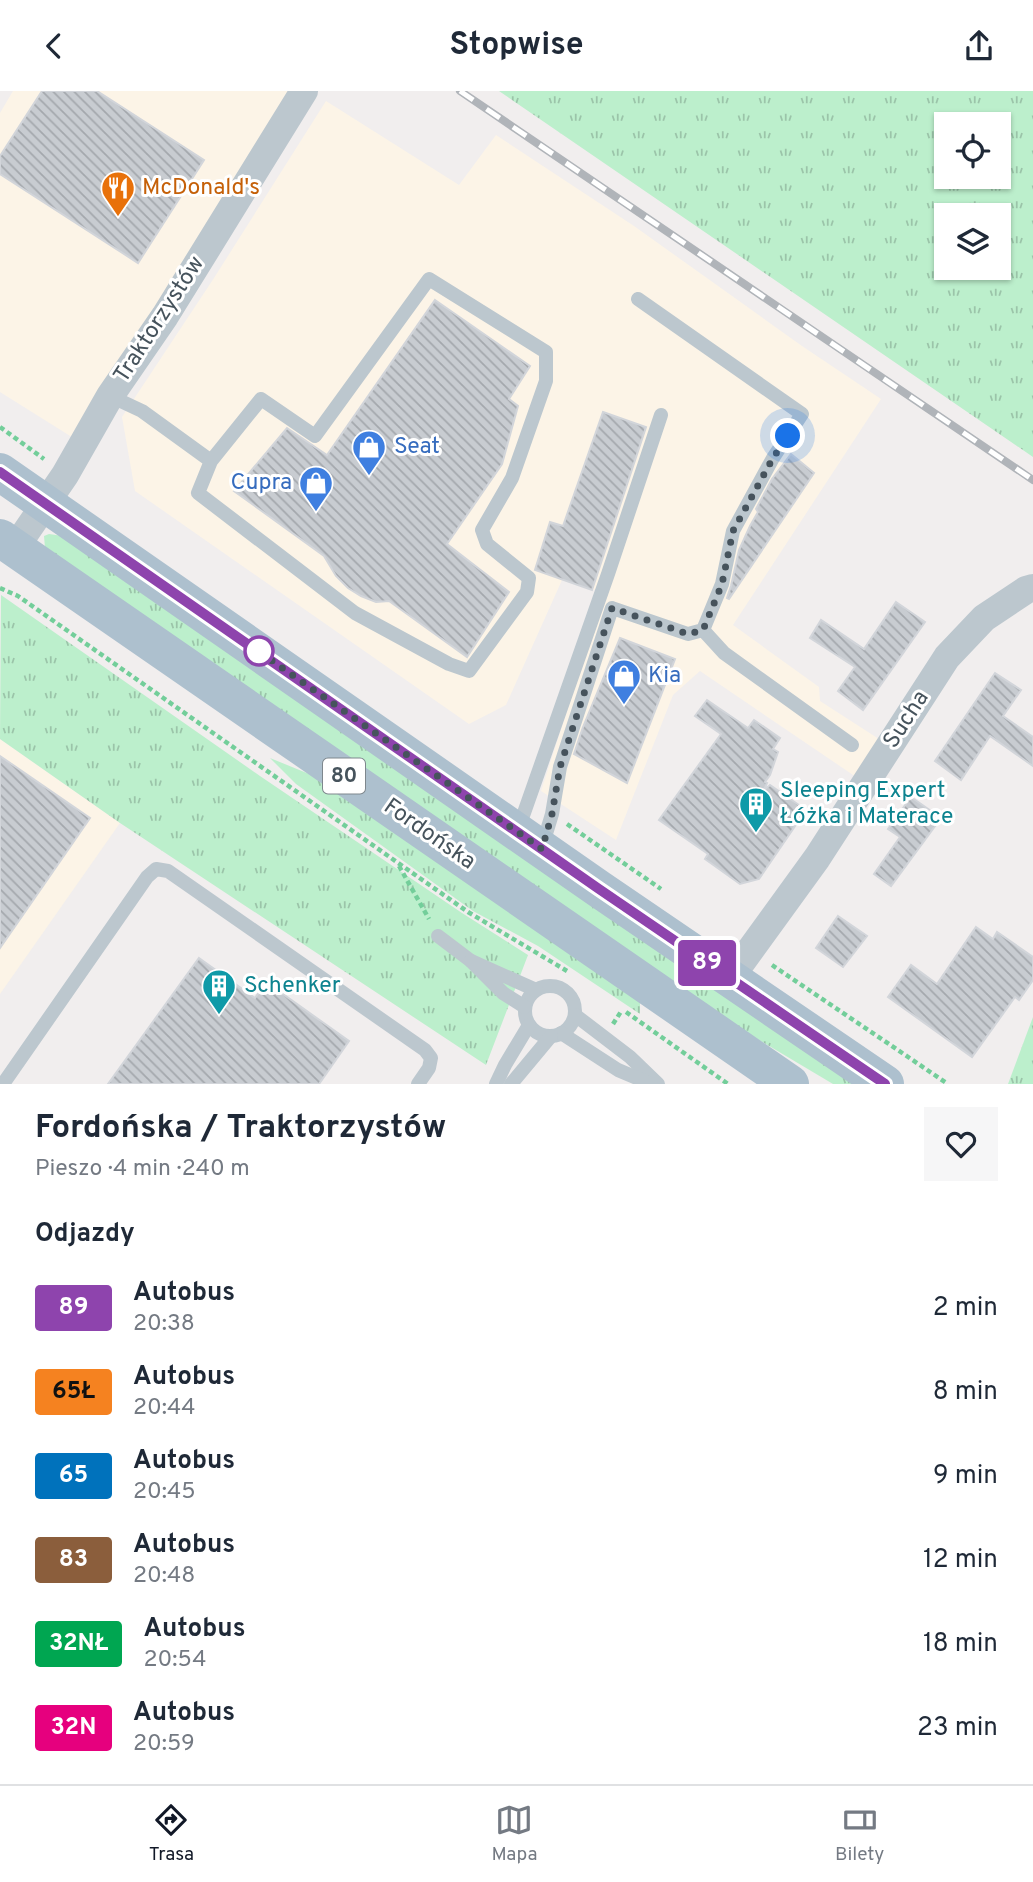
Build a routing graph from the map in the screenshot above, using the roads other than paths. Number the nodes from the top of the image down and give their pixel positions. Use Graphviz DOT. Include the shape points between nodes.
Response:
graph roads {
  1 [pos="304,91"];
  2 [pos="638,299"];
  3 [pos="110,396"];
  4 [pos="661,415"];
  5 [pos="211,461"];
  6 [pos="0,472"];
  7 [pos="56,489"];
  8 [pos="8,549"];
  9 [pos="1033,588"];
  10 [pos="703,630"];
  11 [pos="852,745"];
  12 [pos="530,840"];
  13 [pos="438,936"];
  14 [pos="471,961"];
  15 [pos="730,978"];
  16 [pos="536,991"];
  17 [pos="525,1007"];
  18 [pos="575,1015"];
  19 [pos="530,1025"];
  20 [pos="556,1035"];
  21 [pos="3,1084"];
  22 [pos="418,1084"];
  23 [pos="496,1084"];
  24 [pos="511,1084"];
  25 [pos="651,1084"];
  26 [pos="658,1084"];
  27 [pos="790,1084"];
  28 [pos="884,1084"];
  1 -- 3 [label="street, Traktorzystów"];
  2 -- 10 [label="lane" via="802,414 733,531 722,584"];
  3 -- 5 [label="lane" via="142,411"];
  3 -- 7 [label="street, Traktorzystów"];
  4 -- 12 [label="lane" via="608,574"];
  5 -- 5 [label="lane" via="261,398 315,436 429,279 546,352 546,381 512,478 482,530 486,544 529,578 527,592 469,671 355,613 198,493"];
  6 -- 7 [label="main road, 80"];
  7 -- 8 [label="street, Traktorzystów"];
  7 -- 12 [label="main road, 80"];
  8 -- 27 [label="main road, Fordońska / 80"];
  9 -- 15 [label="street, Sucha" via="984,618 947,657 817,858"];
  10 -- 11 [label="lane" via="724,653"];
  10 -- 12 [label="lane" via="688,634 612,608 560,767 552,814"];
  12 -- 15 [label="main road, 80"];
  13 -- 14 [label="lane"];
  14 -- 16 [label="lane"];
  14 -- 17 [label="lane" via="503,993"];
  15 -- 28 [label="main road, 80"];
  16 -- 17 [label="lane"];
  16 -- 18 [label="lane" via="550,986 566,992"];
  17 -- 19 [label="lane"];
  18 -- 20 [label="lane" via="567,1029"];
  18 -- 26 [label="lane"];
  19 -- 20 [label="lane" via="542,1035"];
  19 -- 23 [label="lane"];
  20 -- 24 [label="lane"];
  20 -- 25 [label="lane"];
  21 -- 22 [label="lane" via="156,869 168,870 425,1049 429,1068"];
}
